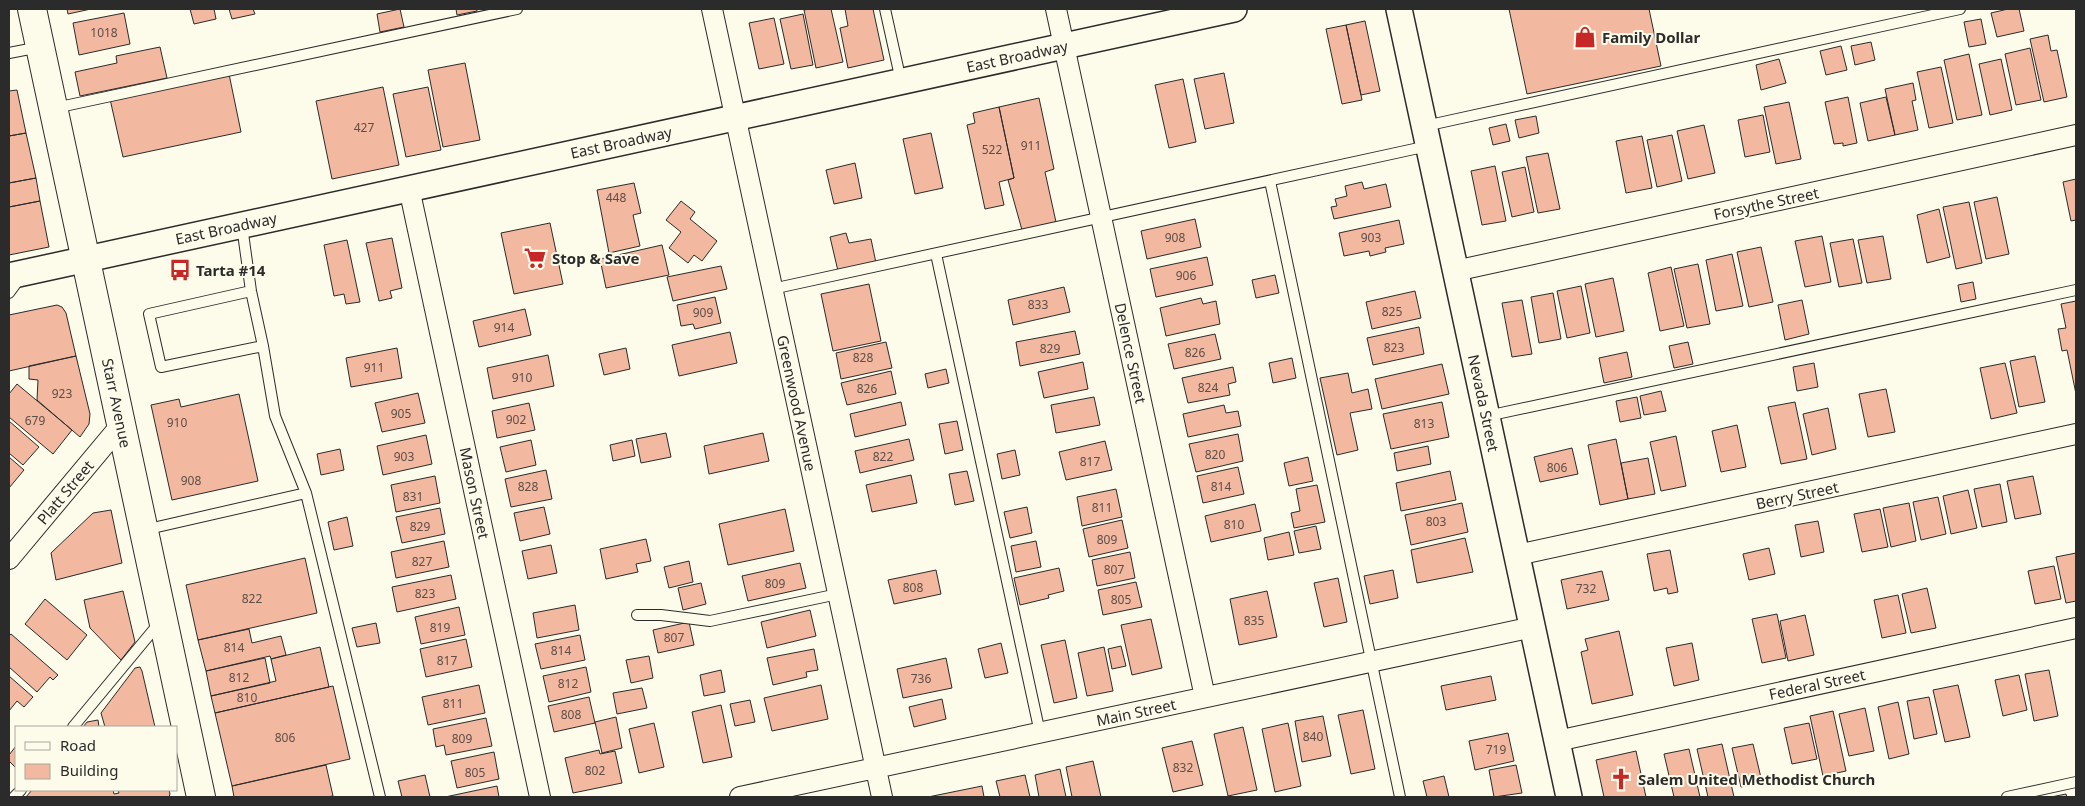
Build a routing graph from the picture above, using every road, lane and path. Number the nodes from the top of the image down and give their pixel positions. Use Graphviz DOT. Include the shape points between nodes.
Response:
graph roads {
  1 [pos="32,9"];
  2 [pos="517,9"];
  3 [pos="712,9"];
  4 [pos="885,9"];
  5 [pos="1056,9"];
  6 [pos="1234,9"];
  7 [pos="1398,9"];
  8 [pos="1960,9"];
  9 [pos="40,46"];
  10 [pos="1064,46"];
  11 [pos="9,53"];
  12 [pos="901,81"];
  13 [pos="54,108"];
  14 [pos="735,117"];
  15 [pos="2076,135"];
  16 [pos="1426,136"];
  17 [pos="1270,181"];
  18 [pos="409,188"];
  19 [pos="1102,218"];
  20 [pos="242,225"];
  21 [pos="936,254"];
  22 [pos="86,258"];
  23 [pos="1455,271"];
  24 [pos="16,275"];
  25 [pos="772,289"];
  26 [pos="251,290"];
  27 [pos="2076,290"];
  28 [pos="9,294"];
  29 [pos="263,346"];
  30 [pos="1487,416"];
  31 [pos="121,425"];
  32 [pos="2076,434"];
  33 [pos="306,493"];
  34 [pos="144,531"];
  35 [pos="1517,555"];
  36 [pos="9,559"];
  37 [pos="838,594"];
  38 [pos="636,615"];
  39 [pos="162,619"];
  40 [pos="1533,628"];
  41 [pos="2076,628"];
  42 [pos="1372,661"];
  43 [pos="1205,697"];
  44 [pos="74,726"];
  45 [pos="1040,733"];
  46 [pos="1557,741"];
  47 [pos="876,769"];
  48 [pos="2076,782"];
  49 [pos="197,791"];
  50 [pos="380,797"];
  51 [pos="540,797"];
  52 [pos="740,797"];
  53 [pos="882,797"];
  54 [pos="1400,797"];
  55 [pos="1569,797"];
  56 [pos="2007,797"];
  1 -- 9 [label="main road, Starr Avenue"];
  2 -- 13 [label="lane"];
  3 -- 14 [label="street, Greenwood Avenue"];
  4 -- 12 [label="lane"];
  5 -- 10 [label="street, Delence Street"];
  6 -- 10 [label="street, East Broadway"];
  7 -- 16 [label="street, Nevada Street"];
  8 -- 16 [label="lane"];
  9 -- 11 [label="lane"];
  9 -- 13 [label="main road, Starr Avenue"];
  10 -- 12 [label="street, East Broadway"];
  10 -- 19 [label="street, Delence Street"];
  12 -- 14 [label="street, East Broadway"];
  13 -- 22 [label="main road, Starr Avenue"];
  14 -- 18 [label="street, East Broadway"];
  14 -- 25 [label="street, Greenwood Avenue"];
  15 -- 23 [label="street, Forsythe Street"];
  16 -- 17 [label="lane"];
  16 -- 23 [label="street, Nevada Street"];
  17 -- 19 [label="lane"];
  17 -- 42 [label="lane"];
  18 -- 20 [label="street, East Broadway"];
  18 -- 51 [label="street, Mason Street"];
  19 -- 21 [label="lane"];
  19 -- 43 [label="street, Delence Street"];
  20 -- 22 [label="street, East Broadway"];
  20 -- 26 [label="lane"];
  21 -- 25 [label="lane"];
  21 -- 45 [label="lane"];
  22 -- 24 [label="street, East Broadway"];
  22 -- 31 [label="main road, Starr Avenue"];
  23 -- 30 [label="street, Nevada Street"];
  24 -- 28 [label="lane"];
  25 -- 37 [label="street, Greenwood Avenue"];
  26 -- 29 [label="lane"];
  26 -- 29 [label="lane" via="149,314 161,367"];
  27 -- 30 [label="lane"];
  29 -- 33 [label="lane" via="275,416"];
  30 -- 35 [label="street, Nevada Street"];
  31 -- 34 [label="main road, Starr Avenue"];
  31 -- 36 [label="street, Platt Street"];
  32 -- 35 [label="street, Berry Street"];
  33 -- 34 [label="lane"];
  33 -- 50 [label="lane"];
  34 -- 39 [label="main road, Starr Avenue"];
  35 -- 40 [label="street, Nevada Street"];
  37 -- 38 [label="lane" via="710,621"];
  37 -- 47 [label="street, Greenwood Avenue"];
  39 -- 44 [label="lane"];
  39 -- 49 [label="main road, Starr Avenue"];
  40 -- 42 [label="street, Main Street"];
  40 -- 46 [label="street, Nevada Street"];
  41 -- 46 [label="street, Federal Street"];
  42 -- 43 [label="street, Main Street"];
  42 -- 54 [label="lane"];
  43 -- 45 [label="street, Main Street"];
  45 -- 47 [label="street, Main Street"];
  46 -- 55 [label="street, Nevada Street"];
  47 -- 52 [label="street, Main Street"];
  47 -- 53 [label="street, Greenwood Avenue"];
  48 -- 56 [label="lane"];
}
